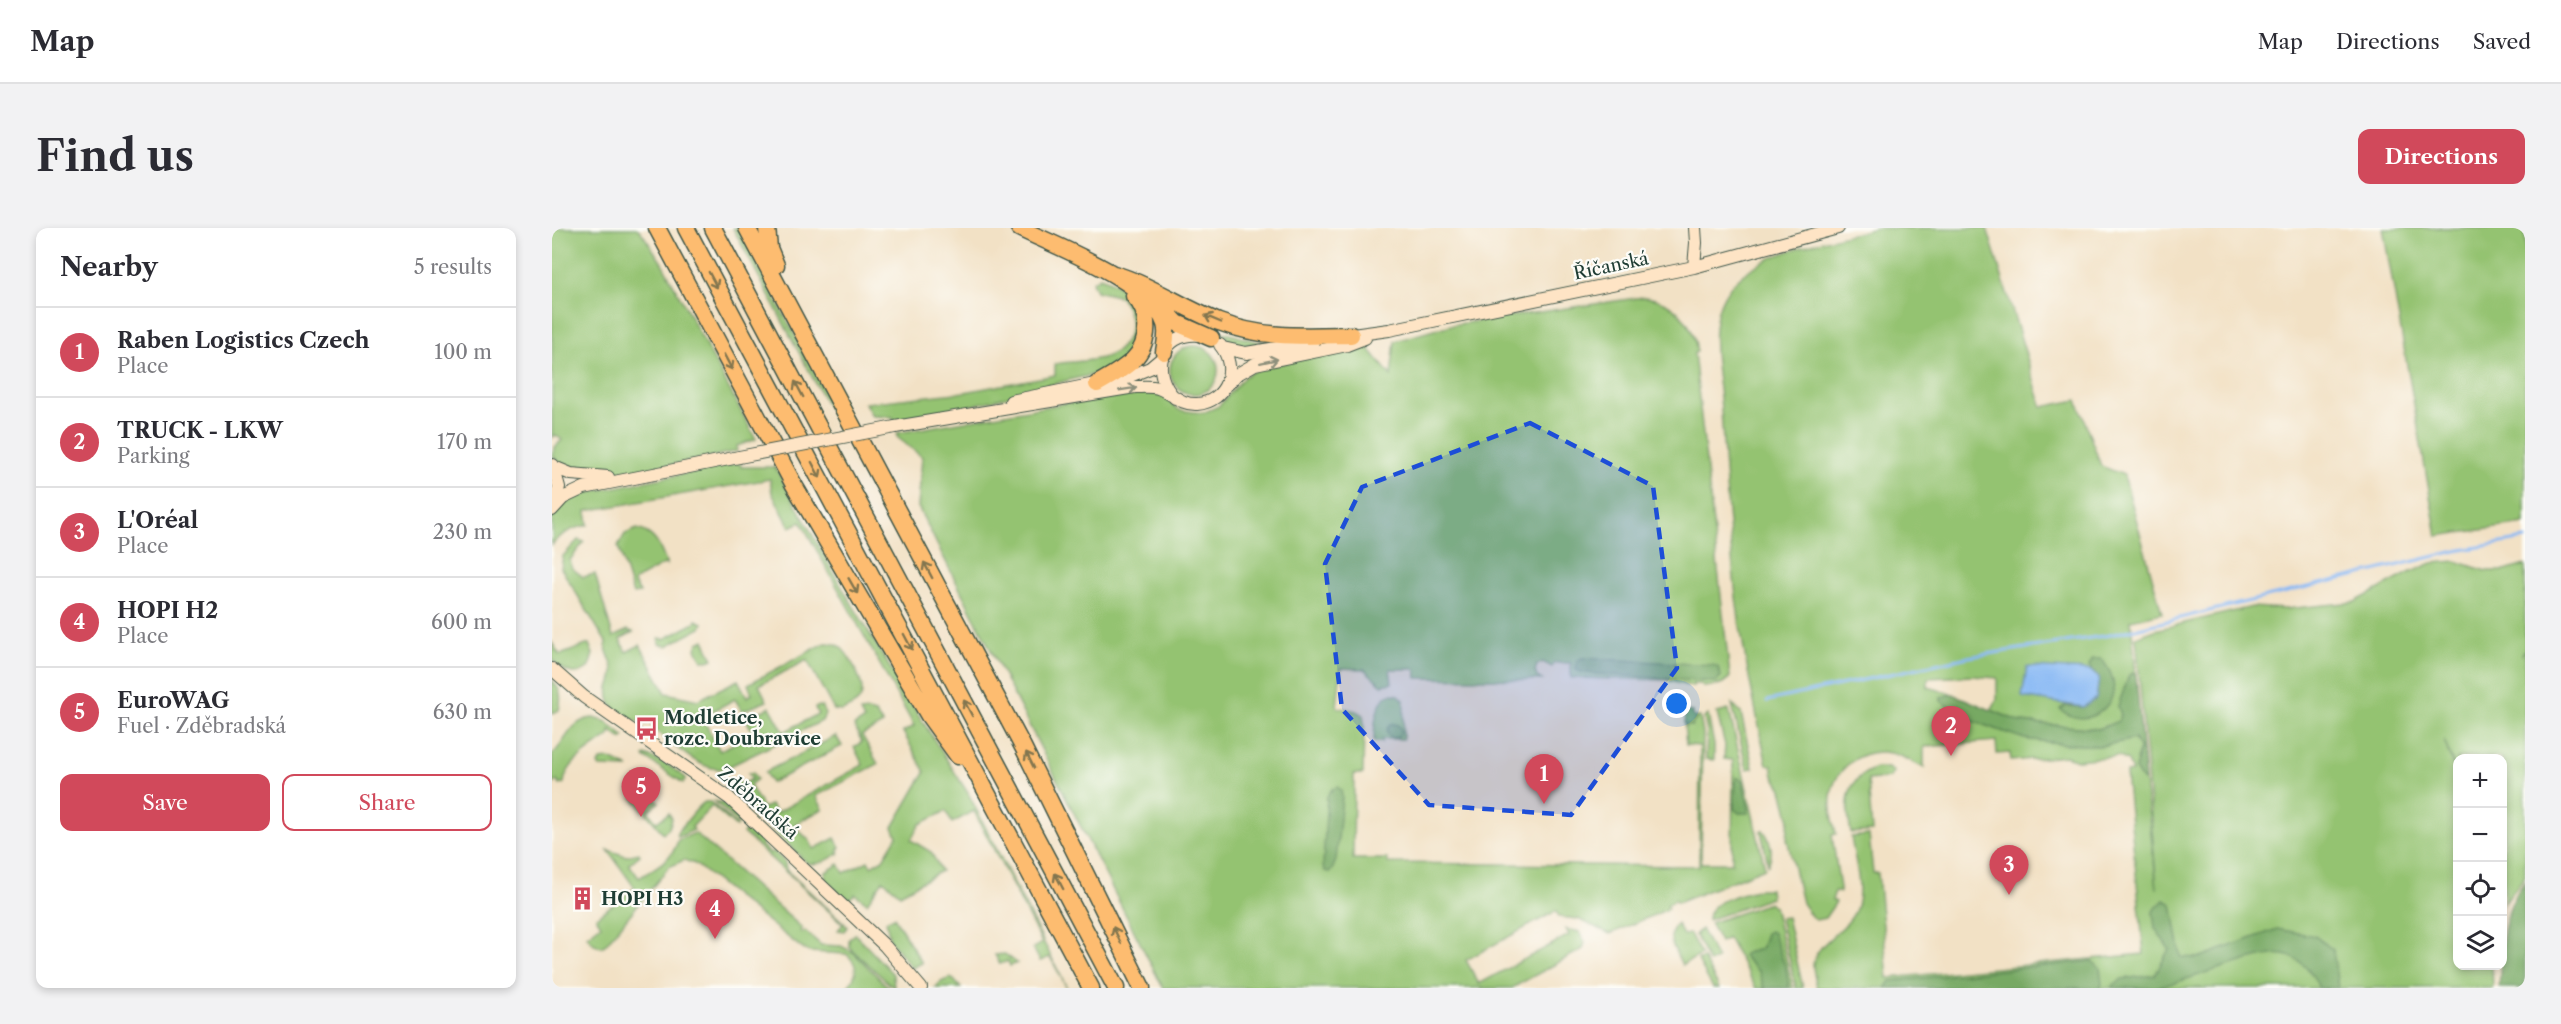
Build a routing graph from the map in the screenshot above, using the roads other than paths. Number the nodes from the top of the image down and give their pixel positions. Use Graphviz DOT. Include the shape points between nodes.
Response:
graph roads {
  1 [pos="645,228"];
  2 [pos="657,228"];
  3 [pos="686,228"];
  4 [pos="713,228"];
  5 [pos="747,228"];
  6 [pos="766,228"];
  7 [pos="1019,228"];
  8 [pos="1695,228"];
  9 [pos="1838,228"];
  10 [pos="1694,267"];
  11 [pos="1109,272"];
  12 [pos="1139,283"];
  13 [pos="700,310"];
  14 [pos="800,328"];
  15 [pos="1389,330"];
  16 [pos="1351,335"];
  17 [pos="1217,343"];
  18 [pos="1163,355"];
  19 [pos="1097,384"];
  20 [pos="1222,392"];
  21 [pos="1175,398"];
  22 [pos="966,414"];
  23 [pos="553,465"];
  24 [pos="631,478"];
  25 [pos="553,508"];
  26 [pos="552,669"];
  27 [pos="992,802"];
  28 [pos="921,988"];
  29 [pos="1091,988"];
  30 [pos="1116,988"];
  31 [pos="1142,988"];
  1 -- 13 [label="highway"];
  2 -- 13 [label="highway"];
  3 -- 27 [label="highway, one-way"];
  30 -- 4 [label="highway, one-way"];
  5 -- 14 [label="highway"];
  6 -- 14 [label="highway" via="769,248"];
  7 -- 11 [label="highway"];
  8 -- 10 [label="main road"];
  9 -- 10 [label="main road, Říčanská"];
  10 -- 15 [label="main road, Říčanská"];
  11 -- 12 [label="highway"];
  11 -- 18 [label="highway" via="1133,286 1165,323"];
  11 -- 19 [label="highway" via="1140,302 1146,328 1134,360"];
  16 -- 12 [label="highway, one-way" via="1283,336 1246,330 1218,321"];
  12 -- 17 [label="highway" via="1177,323"];
  13 -- 27 [label="highway, one-way" via="794,485 929,716"];
  31 -- 14 [label="highway, one-way" via="1023,747"];
  15 -- 16 [label="main road, Říčanská"];
  20 -- 15 [label="main road, Říčanská, one-way" via="1236,375 1255,364 1347,345"];
  16 -- 17 [label="main road, Říčanská" via="1246,352"];
  17 -- 18 [label="main road" via="1193,334 1169,345"];
  17 -- 20 [label="main road" via="1230,365"];
  18 -- 19 [label="main road" via="1139,374"];
  18 -- 21 [label="main road" via="1161,380"];
  19 -- 22 [label="main road"];
  20 -- 21 [label="main road" via="1200,404"];
  22 -- 21 [label="main road, one-way" via="1135,387 1158,388"];
  22 -- 24 [label="main road, bridge"];
  23 -- 24 [label="main road" via="584,477"];
  23 -- 25 [label="main road" via="559,487"];
  24 -- 25 [label="main road" via="571,493"];
  26 -- 28 [label="main road, Zděbradská" via="584,698 729,798 885,946"];
  27 -- 29 [label="highway"];
}
